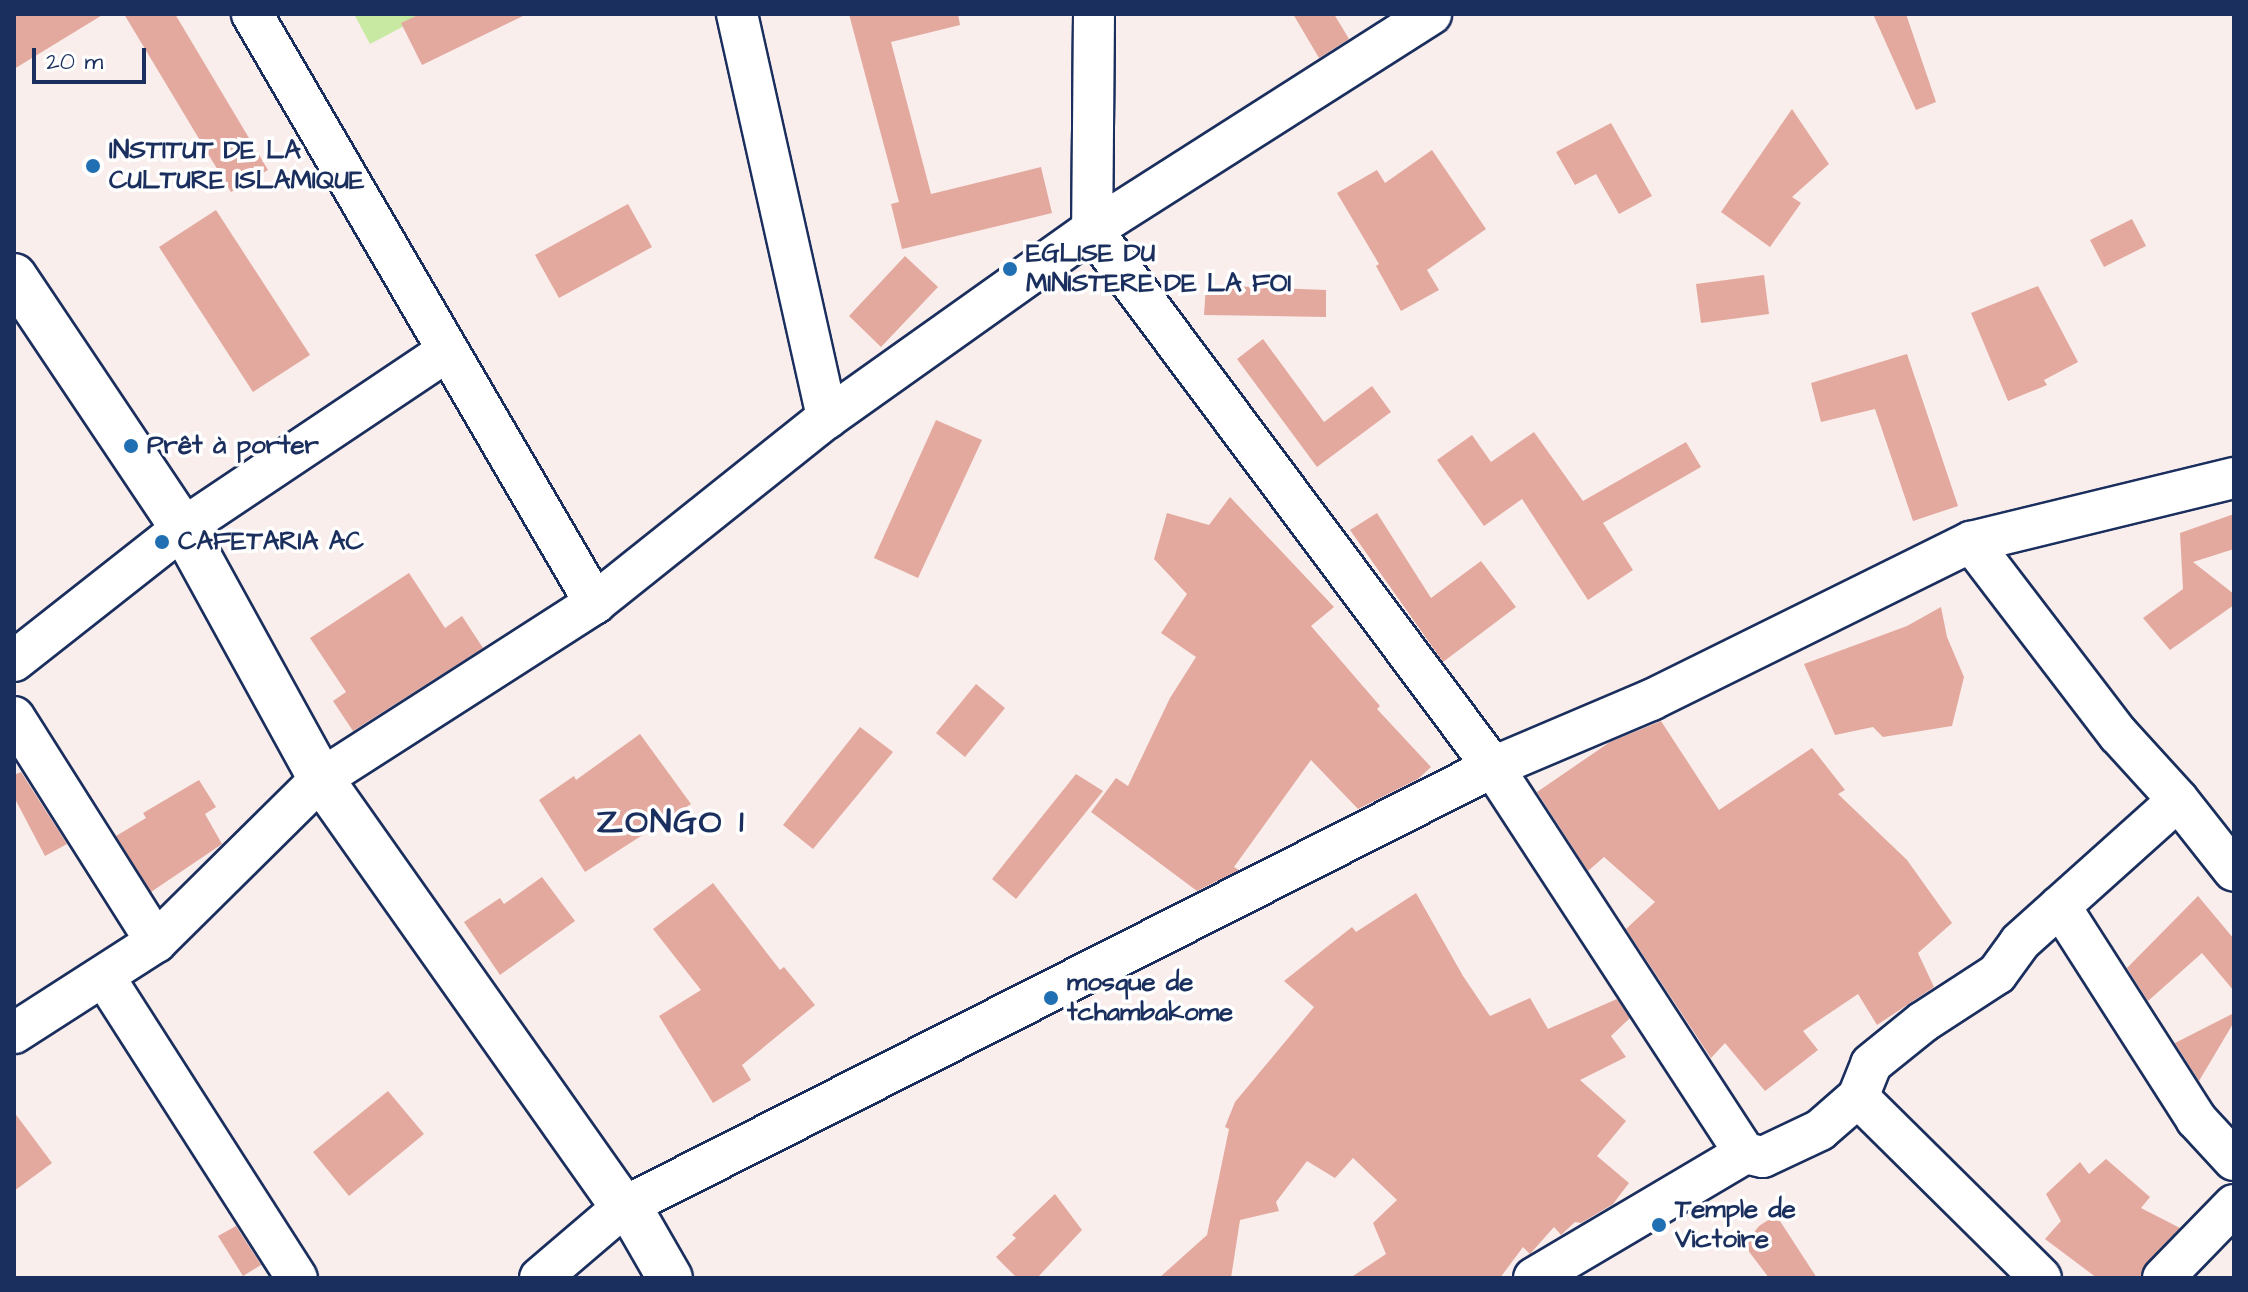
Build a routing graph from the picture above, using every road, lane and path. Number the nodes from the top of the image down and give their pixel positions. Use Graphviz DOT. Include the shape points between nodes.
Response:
graph roads {
  1 [pos="252,14"];
  2 [pos="737,14"];
  3 [pos="1094,14"];
  4 [pos="1431,14"];
  5 [pos="1092,230"];
  6 [pos="14,276"];
  7 [pos="446,352"];
  8 [pos="827,418"];
  9 [pos="2234,478"];
  10 [pos="183,528"];
  11 [pos="1971,542"];
  12 [pos="595,603"];
  13 [pos="14,661"];
  14 [pos="14,717"];
  15 [pos="1493,767"];
  16 [pos="321,779"];
  17 [pos="2178,800"];
  18 [pos="2234,871"];
  19 [pos="2060,906"];
  20 [pos="156,942"];
  21 [pos="105,978"];
  22 [pos="14,1033"];
  23 [pos="1858,1097"];
  24 [pos="1745,1153"];
  25 [pos="2234,1160"];
  26 [pos="2234,1205"];
  27 [pos="625,1206"];
  28 [pos="297,1278"];
  29 [pos="540,1278"];
  30 [pos="670,1278"];
  31 [pos="1534,1278"];
  32 [pos="2041,1278"];
  33 [pos="2163,1278"];
  1 -- 7 [label="street"];
  2 -- 8 [label="street"];
  3 -- 5 [label="street"];
  4 -- 5 [label="street"];
  5 -- 8 [label="street"];
  5 -- 15 [label="street"];
  6 -- 10 [label="street"];
  7 -- 10 [label="street"];
  7 -- 12 [label="street"];
  8 -- 12 [label="street"];
  9 -- 11 [label="street"];
  10 -- 13 [label="street"];
  10 -- 16 [label="street"];
  11 -- 15 [label="street" via="1651,700"];
  11 -- 17 [label="street" via="2118,734"];
  12 -- 16 [label="street"];
  14 -- 20 [label="street"];
  15 -- 24 [label="street"];
  15 -- 27 [label="street"];
  16 -- 20 [label="street"];
  16 -- 27 [label="street"];
  17 -- 18 [label="street"];
  17 -- 19 [label="street"];
  19 -- 23 [label="street" via="2020,942 1997,974 1871,1064"];
  19 -- 25 [label="street" via="2196,1119"];
  20 -- 21 [label="street"];
  21 -- 22 [label="street"];
  21 -- 28 [label="street"];
  23 -- 24 [label="street" via="1820,1130 1763,1157"];
  23 -- 32 [label="street"];
  24 -- 31 [label="street"];
  26 -- 33 [label="street"];
  27 -- 29 [label="street"];
  27 -- 30 [label="street"];
}
